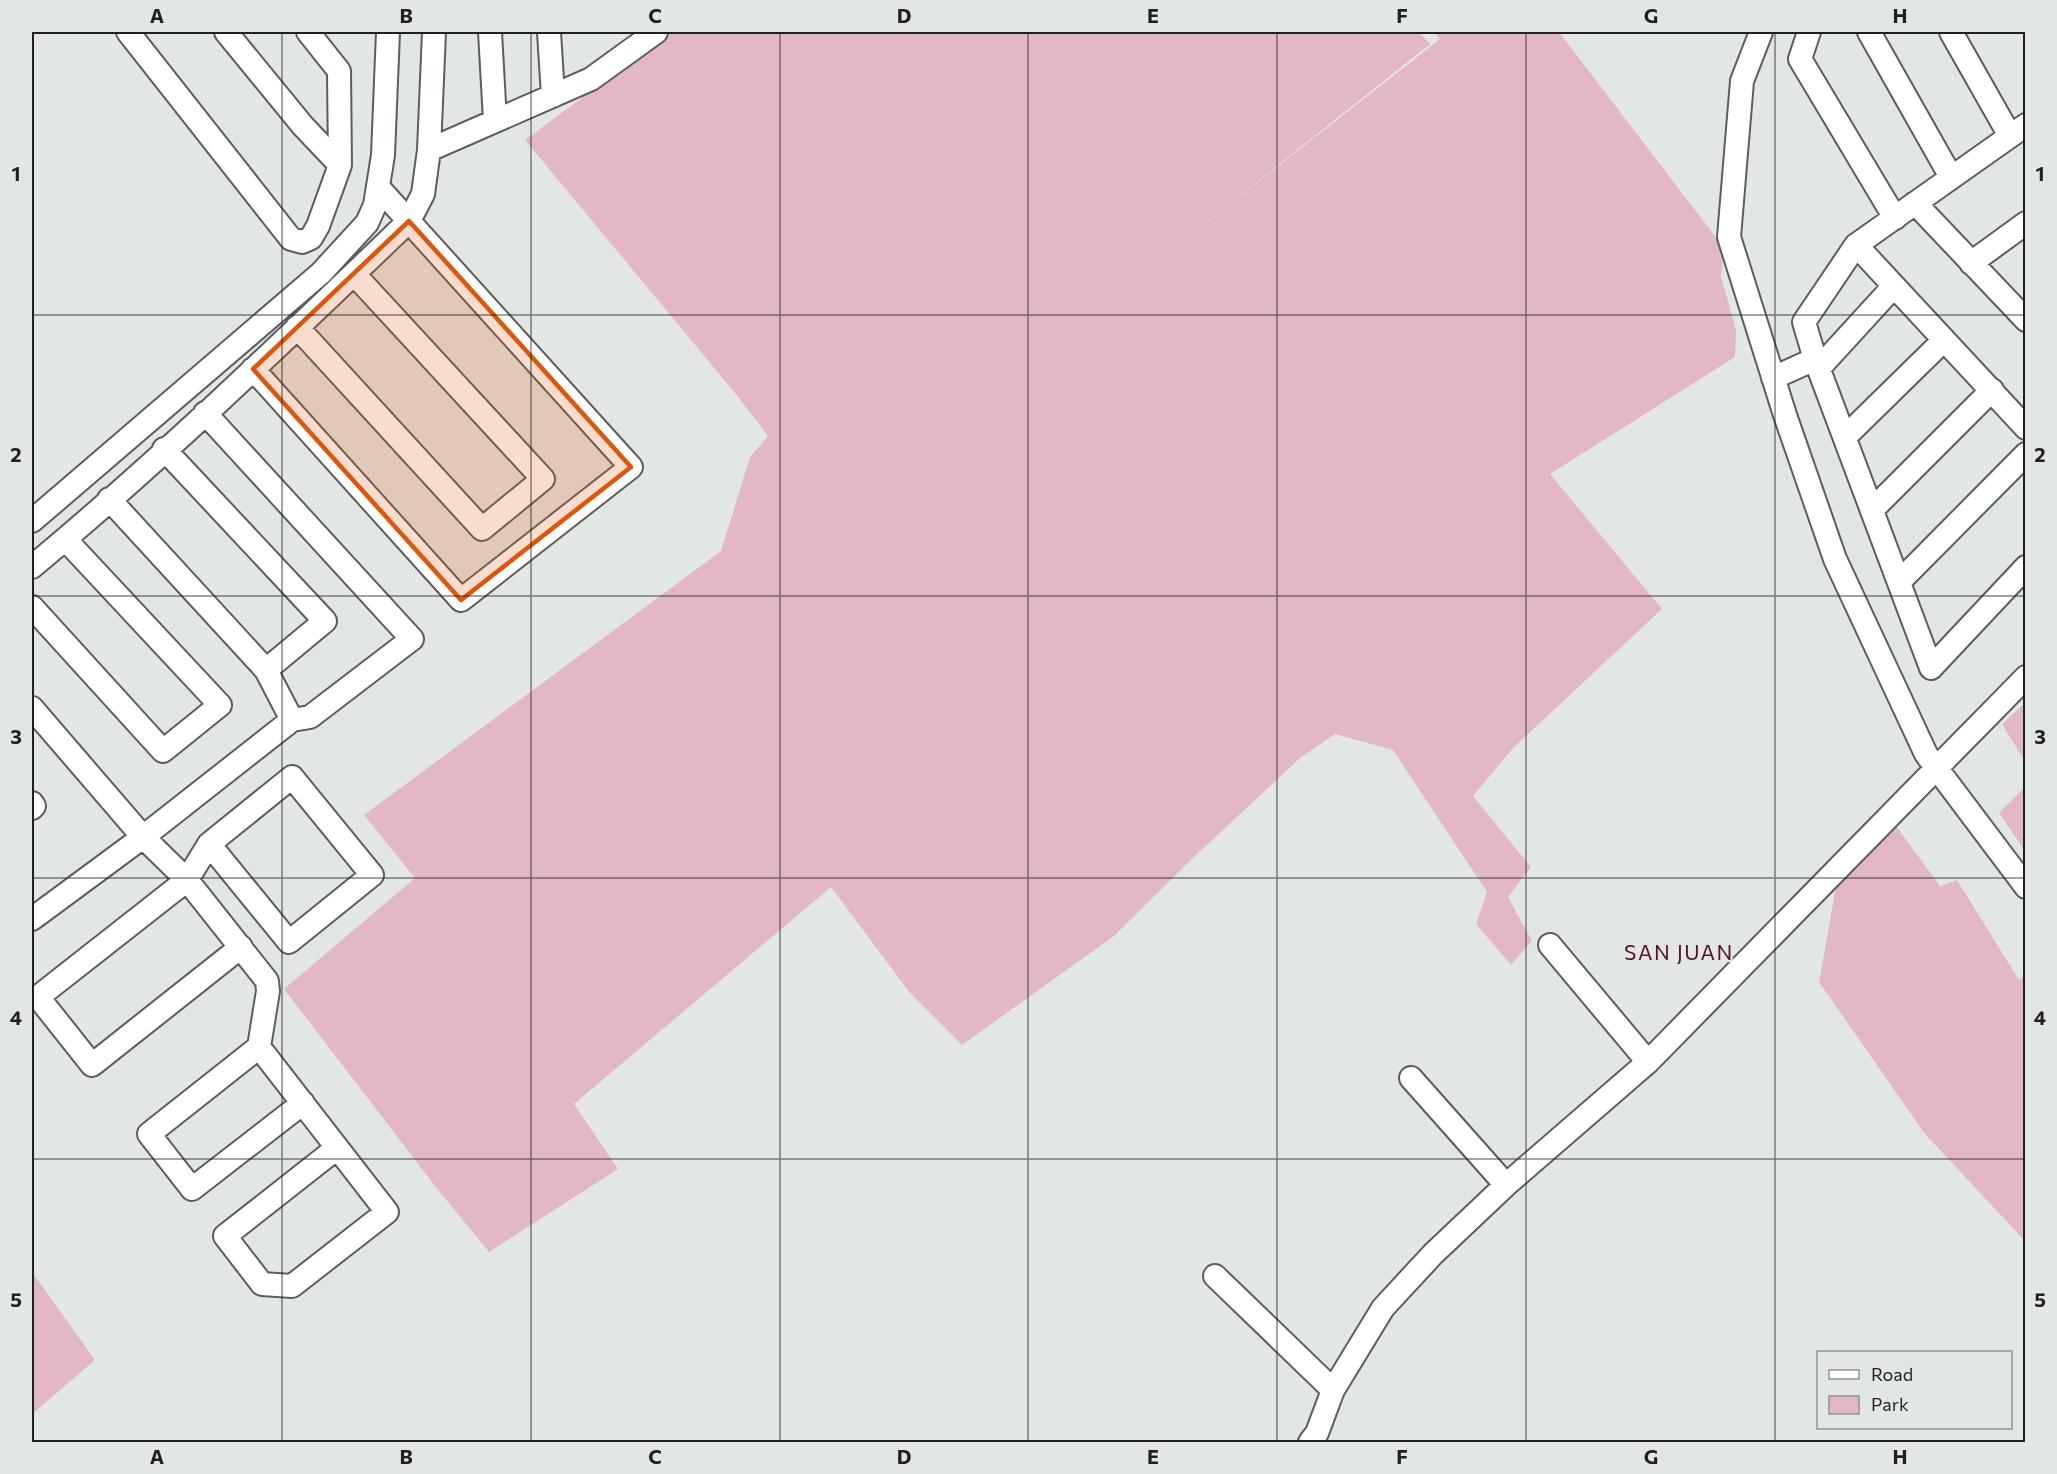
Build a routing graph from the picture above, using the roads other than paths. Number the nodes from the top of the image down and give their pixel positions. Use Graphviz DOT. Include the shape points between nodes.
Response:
graph roads {
  1 [pos="128,32"];
  2 [pos="226,32"];
  3 [pos="309,32"];
  4 [pos="388,32"];
  5 [pos="434,32"];
  6 [pos="490,32"];
  7 [pos="549,32"];
  8 [pos="656,32"];
  9 [pos="1761,32"];
  10 [pos="1809,32"];
  11 [pos="1869,32"];
  12 [pos="1951,32"];
  13 [pos="553,96"];
  14 [pos="495,120"];
  15 [pos="2018,130"];
  16 [pos="429,150"];
  17 [pos="340,165"];
  18 [pos="1951,177"];
  19 [pos="378,187"];
  20 [pos="1915,203"];
  21 [pos="1894,218"];
  22 [pos="409,221"];
  23 [pos="2025,223"];
  24 [pos="1856,245"];
  25 [pos="1971,263"];
  26 [pos="354,274"];
  27 [pos="1894,286"];
  28 [pos="2024,317"];
  29 [pos="297,327"];
  30 [pos="1944,340"];
  31 [pos="1817,363"];
  32 [pos="253,369"];
  33 [pos="1773,378"];
  34 [pos="1992,390"];
  35 [pos="205,413"];
  36 [pos="2025,428"];
  37 [pos="1845,437"];
  38 [pos="164,449"];
  39 [pos="2025,454"];
  40 [pos="109,499"];
  41 [pos="1872,510"];
  42 [pos="32,521"];
  43 [pos="65,538"];
  44 [pos="32,567"];
  45 [pos="2025,567"];
  46 [pos="1899,582"];
  47 [pos="32,607"];
  48 [pos="266,670"];
  49 [pos="2025,677"];
  50 [pos="32,708"];
  51 [pos="292,720"];
  52 [pos="1936,769"];
  53 [pos="32,803"];
  54 [pos="32,808"];
  55 [pos="143,837"];
  56 [pos="209,844"];
  57 [pos="187,880"];
  58 [pos="2025,887"];
  59 [pos="32,919"];
  60 [pos="1550,945"];
  61 [pos="240,947"];
  62 [pos="259,1047"];
  63 [pos="1648,1062"];
  64 [pos="1410,1078"];
  65 [pos="303,1103"];
  66 [pos="337,1148"];
  67 [pos="1506,1185"];
  68 [pos="1215,1276"];
  69 [pos="1333,1390"];
  70 [pos="1310,1443"];
  1 -- 17 [label="street" via="291,239 302,242 311,238"];
  2 -- 17 [label="street"];
  3 -- 17 [label="street" via="339,71"];
  4 -- 19 [label="street"];
  5 -- 16 [label="street"];
  6 -- 14 [label="street"];
  7 -- 13 [label="street"];
  8 -- 13 [label="street" via="591,79"];
  9 -- 33 [label="street" via="1742,81 1729,237"];
  10 -- 21 [label="street" via="1800,59"];
  11 -- 18 [label="street"];
  12 -- 15 [label="street"];
  13 -- 14 [label="street"];
  14 -- 16 [label="street"];
  15 -- 18 [label="street"];
  16 -- 22 [label="street" via="423,194"];
  18 -- 20 [label="street"];
  19 -- 22 [label="street"];
  19 -- 42 [label="street" via="366,223 321,273"];
  20 -- 21 [label="street"];
  20 -- 25 [label="street"];
  21 -- 24 [label="street"];
  22 -- 26 [label="street"];
  22 -- 32 [label="street" via="631,468 461,600"];
  23 -- 25 [label="street"];
  24 -- 27 [label="street"];
  24 -- 31 [label="street" via="1804,322"];
  25 -- 28 [label="street"];
  26 -- 29 [label="street"];
  26 -- 29 [label="street" via="543,479 482,529"];
  27 -- 30 [label="street"];
  27 -- 31 [label="street"];
  29 -- 32 [label="street"];
  30 -- 34 [label="street"];
  30 -- 37 [label="street"];
  31 -- 33 [label="street"];
  31 -- 37 [label="street"];
  32 -- 35 [label="street"];
  33 -- 52 [label="street" via="1835,559"];
  34 -- 36 [label="street"];
  34 -- 41 [label="street"];
  35 -- 38 [label="street"];
  35 -- 51 [label="street" via="412,639 310,717"];
  37 -- 41 [label="street"];
  38 -- 40 [label="street"];
  38 -- 48 [label="street" via="325,621"];
  39 -- 46 [label="street"];
  40 -- 43 [label="street"];
  40 -- 48 [label="street"];
  41 -- 46 [label="street"];
  43 -- 44 [label="street"];
  43 -- 47 [label="street" via="220,705 163,751"];
  45 -- 46 [label="street" via="1931,668"];
  48 -- 51 [label="street"];
  49 -- 52 [label="street"];
  50 -- 55 [label="street"];
  51 -- 55 [label="street"];
  52 -- 58 [label="street"];
  52 -- 63 [label="street"];
  53 -- 54 [label="street"];
  55 -- 57 [label="street"];
  55 -- 59 [label="street"];
  56 -- 56 [label="street" via="292,777 372,875 289,942"];
  56 -- 57 [label="street"];
  57 -- 61 [label="street"];
  57 -- 61 [label="street" via="38,997 92,1065"];
  60 -- 63 [label="street"];
  61 -- 62 [label="street" via="267,981"];
  62 -- 65 [label="street"];
  62 -- 65 [label="street" via="149,1134 192,1189"];
  63 -- 67 [label="street"];
  64 -- 67 [label="street"];
  65 -- 66 [label="street"];
  66 -- 66 [label="street" via="387,1212 292,1286 262,1284 225,1236"];
  67 -- 69 [label="street" via="1432,1254 1383,1308"];
  68 -- 69 [label="street"];
  69 -- 70 [label="street"];
}
